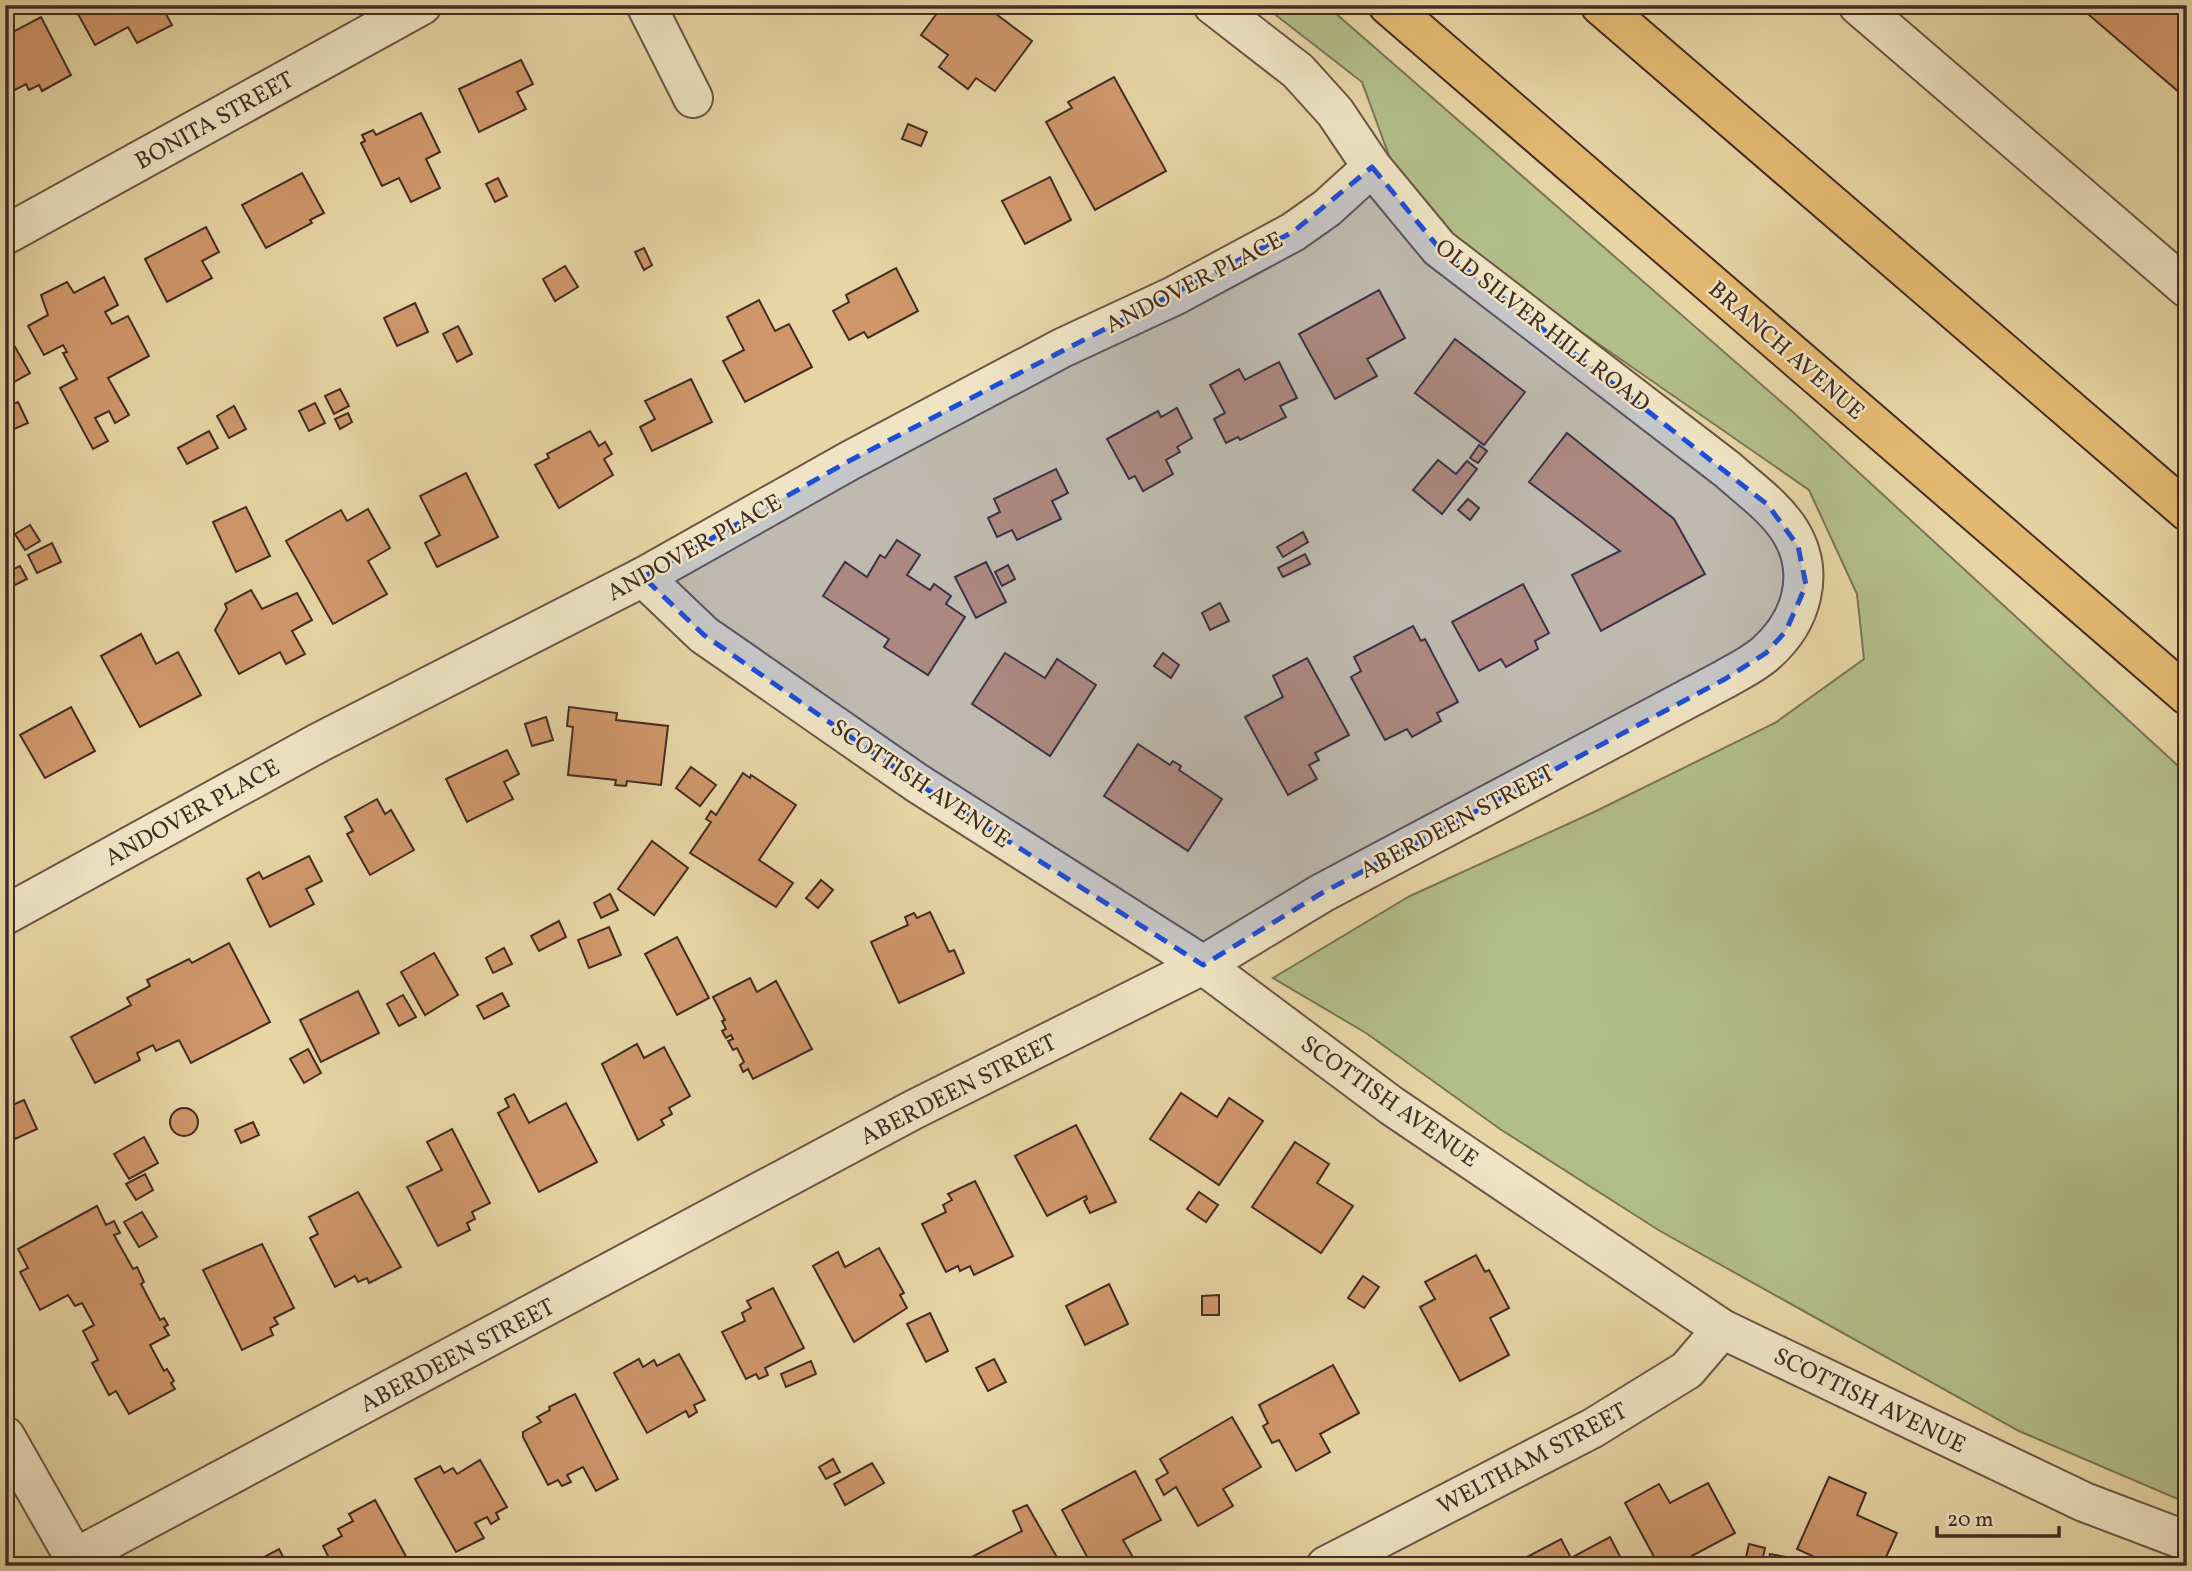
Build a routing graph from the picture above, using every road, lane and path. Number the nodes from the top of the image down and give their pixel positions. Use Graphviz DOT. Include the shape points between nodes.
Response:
graph roads {
  1 [pos="422,5"];
  2 [pos="646,5"];
  3 [pos="1213,5"];
  4 [pos="1388,5"];
  5 [pos="1600,5"];
  6 [pos="1858,5"];
  7 [pos="384,14"];
  8 [pos="693,98"];
  9 [pos="1372,167"];
  10 [pos="5,234"];
  11 [pos="2187,288"];
  12 [pos="2187,511"];
  13 [pos="643,577"];
  14 [pos="1806,585"];
  15 [pos="2187,695"];
  16 [pos="5,915"];
  17 [pos="1203,965"];
  18 [pos="1722,1329"];
  19 [pos="5,1436"];
  20 [pos="2187,1541"];
  21 [pos="77,1562"];
  22 [pos="1326,1566"];
  1 -- 7 [label="street, BONITA STREET"];
  2 -- 8 [label="street"];
  3 -- 9 [label="street, OLD SILVER HILL ROAD" via="1298,71 1335,112"];
  4 -- 15 [label="highway, BRANCH AVENUE"];
  5 -- 12 [label="highway"];
  6 -- 11 [label="street"];
  7 -- 10 [label="street, BONITA STREET"];
  9 -- 13 [label="street, ANDOVER PLACE" via="1293,232 849,461"];
  9 -- 14 [label="street, OLD SILVER HILL ROAD" via="1438,248 1768,505 1798,546"];
  13 -- 16 [label="street, ANDOVER PLACE" via="320,742"];
  13 -- 17 [label="street, SCOTTISH AVENUE" via="704,635 917,783"];
  14 -- 17 [label="street, ABERDEEN STREET" via="1786,631 1766,653 1726,679 1322,893"];
  17 -- 18 [label="street, SCOTTISH AVENUE" via="1392,1106"];
  17 -- 21 [label="street, ABERDEEN STREET" via="913,1110"];
  18 -- 20 [label="street, SCOTTISH AVENUE" via="2084,1502"];
  18 -- 22 [label="street, WELTHAM STREET" via="1687,1370 1593,1428"];
  19 -- 21 [label="street"];
}
